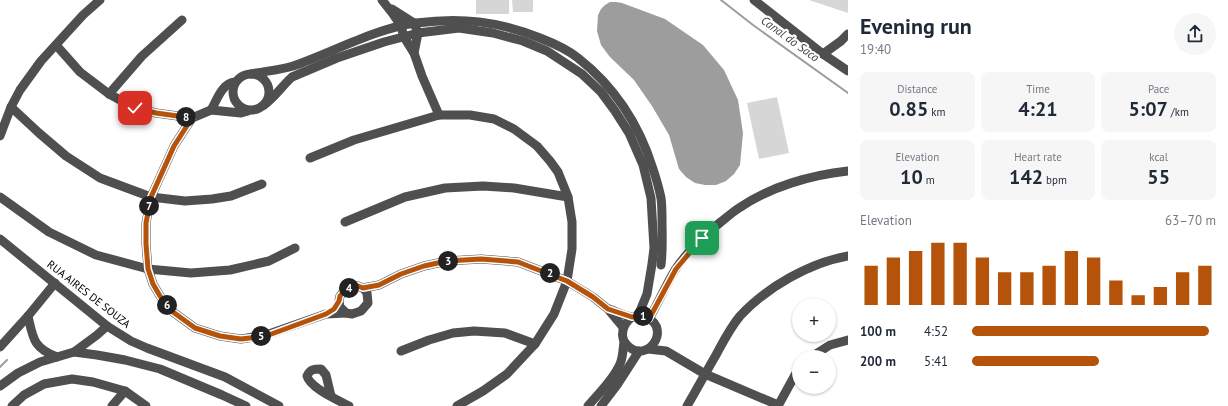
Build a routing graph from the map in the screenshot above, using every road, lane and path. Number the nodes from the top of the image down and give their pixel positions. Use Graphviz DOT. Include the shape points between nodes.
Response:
graph roads {
  1 [pos="100,0"];
  2 [pos="754,0"];
  3 [pos="386,4"];
  4 [pos="182,20"];
  5 [pos="414,23"];
  6 [pos="401,26"];
  7 [pos="392,29"];
  8 [pos="418,34"];
  9 [pos="848,34"];
  10 [pos="404,37"];
  11 [pos="56,45"];
  12 [pos="414,53"];
  13 [pos="823,54"];
  14 [pos="848,71"];
  15 [pos="251,74"];
  16 [pos="235,82"];
  17 [pos="109,94"];
  18 [pos="264,105"];
  19 [pos="11,107"];
  20 [pos="211,110"];
  21 [pos="254,110"];
  22 [pos="439,115"];
  23 [pos="192,118"];
  24 [pos="0,136"];
  25 [pos="310,158"];
  26 [pos="848,171"];
  27 [pos="262,184"];
  28 [pos="0,197"];
  29 [pos="151,197"];
  30 [pos="568,198"];
  31 [pos="345,222"];
  32 [pos="0,239"];
  33 [pos="295,248"];
  34 [pos="848,256"];
  35 [pos="657,264"];
  36 [pos="148,269"];
  37 [pos="676,269"];
  38 [pos="567,281"];
  39 [pos="55,283"];
  40 [pos="379,285"];
  41 [pos="363,288"];
  42 [pos="368,298"];
  43 [pos="339,301"];
  44 [pos="608,309"];
  45 [pos="346,313"];
  46 [pos="326,314"];
  47 [pos="28,316"];
  48 [pos="635,317"];
  49 [pos="649,319"];
  50 [pos="107,326"];
  51 [pos="623,327"];
  52 [pos="657,333"];
  53 [pos="848,340"];
  54 [pos="624,342"];
  55 [pos="535,344"];
  56 [pos="0,347"];
  57 [pos="643,350"];
  58 [pos="822,350"];
  59 [pos="401,351"];
  60 [pos="666,351"];
  61 [pos="74,352"];
  62 [pos="57,357"];
  63 [pos="705,374"];
  64 [pos="792,379"];
  65 [pos="0,386"];
  66 [pos="125,391"];
  67 [pos="331,396"];
  68 [pos="12,406"];
  69 [pos="112,406"];
  70 [pos="146,406"];
  71 [pos="246,406"];
  72 [pos="279,406"];
  73 [pos="349,406"];
  74 [pos="457,406"];
  75 [pos="588,406"];
  76 [pos="601,406"];
  77 [pos="687,406"];
  78 [pos="778,406"];
  1 -- 11 [label="street"];
  2 -- 13 [label="street"];
  3 -- 5 [label="street"];
  3 -- 6 [label="street"];
  3 -- 7 [label="street"];
  4 -- 17 [label="street" via="142,56"];
  5 -- 6 [label="street"];
  5 -- 8 [label="street"];
  5 -- 35 [label="street" via="470,20 502,25 553,43 577,57 600,77 620,100 636,126 657,182 661,199 663,248"];
  6 -- 7 [label="street"];
  6 -- 10 [label="street"];
  7 -- 15 [label="street" via="293,66"];
  8 -- 10 [label="street"];
  8 -- 12 [label="street"];
  8 -- 35 [label="street" via="459,28 523,41 546,51 582,74 601,92 629,132 643,165 652,198"];
  9 -- 13 [label="street"];
  10 -- 12 [label="street"];
  10 -- 18 [label="street" via="337,58 292,77"];
  11 -- 17 [label="street" via="80,72"];
  11 -- 19 [label="street" via="41,61"];
  12 -- 22 [label="street"];
  13 -- 14 [label="street"];
  15 -- 16 [label="street" via="242,76"];
  15 -- 18 [label="street" via="262,78 266,83 269,94"];
  16 -- 20 [label="street" via="226,86"];
  16 -- 21 [label="street" via="232,94 237,104 242,108"];
  17 -- 23 [label="street" via="135,108"];
  18 -- 21 [label="street"];
  19 -- 24 [label="street"];
  19 -- 29 [label="street" via="66,156 100,178"];
  20 -- 21 [label="street" via="241,113"];
  20 -- 23 [label="street"];
  22 -- 25 [label="street" via="354,140"];
  22 -- 30 [label="street" via="470,115 494,119 514,129 537,146 550,160 558,172"];
  23 -- 29 [label="street" via="174,146"];
  26 -- 37 [label="street" via="783,185 738,208 702,238"];
  27 -- 29 [label="street" via="232,196 212,199 185,201"];
  28 -- 36 [label="street" via="49,232 89,252"];
  29 -- 36 [label="street" via="146,223"];
  30 -- 31 [label="street" via="514,188 445,188 405,197"];
  30 -- 38 [label="street" via="572,222 572,249"];
  32 -- 39 [label="street, RUA AIRES DE SOUZA"];
  33 -- 36 [label="street" via="269,261 230,270 191,273"];
  34 -- 63 [label="street" via="827,260 784,280 757,301 728,333"];
  35 -- 37 [label="street"];
  35 -- 48 [label="street" via="647,294"];
  36 -- 46 [label="street" via="153,284 173,312 195,328 220,336 241,339 266,336"];
  37 -- 49 [label="street"];
  38 -- 40 [label="street" via="518,262 481,259 447,261 424,266"];
  38 -- 44 [label="street"];
  38 -- 55 [label="street" via="554,314"];
  39 -- 47 [label="street"];
  39 -- 50 [label="street, RUA AIRES DE SOUZA"];
  40 -- 41 [label="street"];
  40 -- 42 [label="street"];
  41 -- 42 [label="street"];
  41 -- 43 [label="street" via="350,287 340,296"];
  42 -- 45 [label="street" via="368,304 361,311"];
  43 -- 45 [label="street" via="340,307"];
  43 -- 46 [label="street" via="334,309"];
  44 -- 48 [label="street"];
  44 -- 51 [label="street"];
  45 -- 46 [label="street"];
  47 -- 56 [label="street"];
  47 -- 62 [label="street" via="33,338 39,348"];
  48 -- 49 [label="street" via="644,316"];
  48 -- 51 [label="street" via="627,321"];
  49 -- 52 [label="street" via="656,327"];
  50 -- 61 [label="street"];
  50 -- 72 [label="street, RUA AIRES DE SOUZA" via="147,348 225,377"];
  51 -- 54 [label="street"];
  52 -- 57 [label="street" via="653,345"];
  52 -- 60 [label="street"];
  53 -- 58 [label="street"];
  54 -- 57 [label="street" via="633,350"];
  54 -- 75 [label="street" via="620,365"];
  55 -- 59 [label="street" via="505,333 474,331 447,335"];
  55 -- 74 [label="street" via="507,374"];
  57 -- 60 [label="street"];
  57 -- 76 [label="street"];
  60 -- 63 [label="street"];
  61 -- 62 [label="street"];
  61 -- 71 [label="street" via="125,360 160,369"];
  62 -- 65 [label="street" via="18,373"];
  63 -- 77 [label="street"];
  63 -- 78 [label="street"];
  64 -- 78 [label="street"];
  66 -- 68 [label="street" via="72,379 44,384 24,395"];
  66 -- 69 [label="street"];
  66 -- 70 [label="street"];
  67 -- 73 [label="street"];
}
